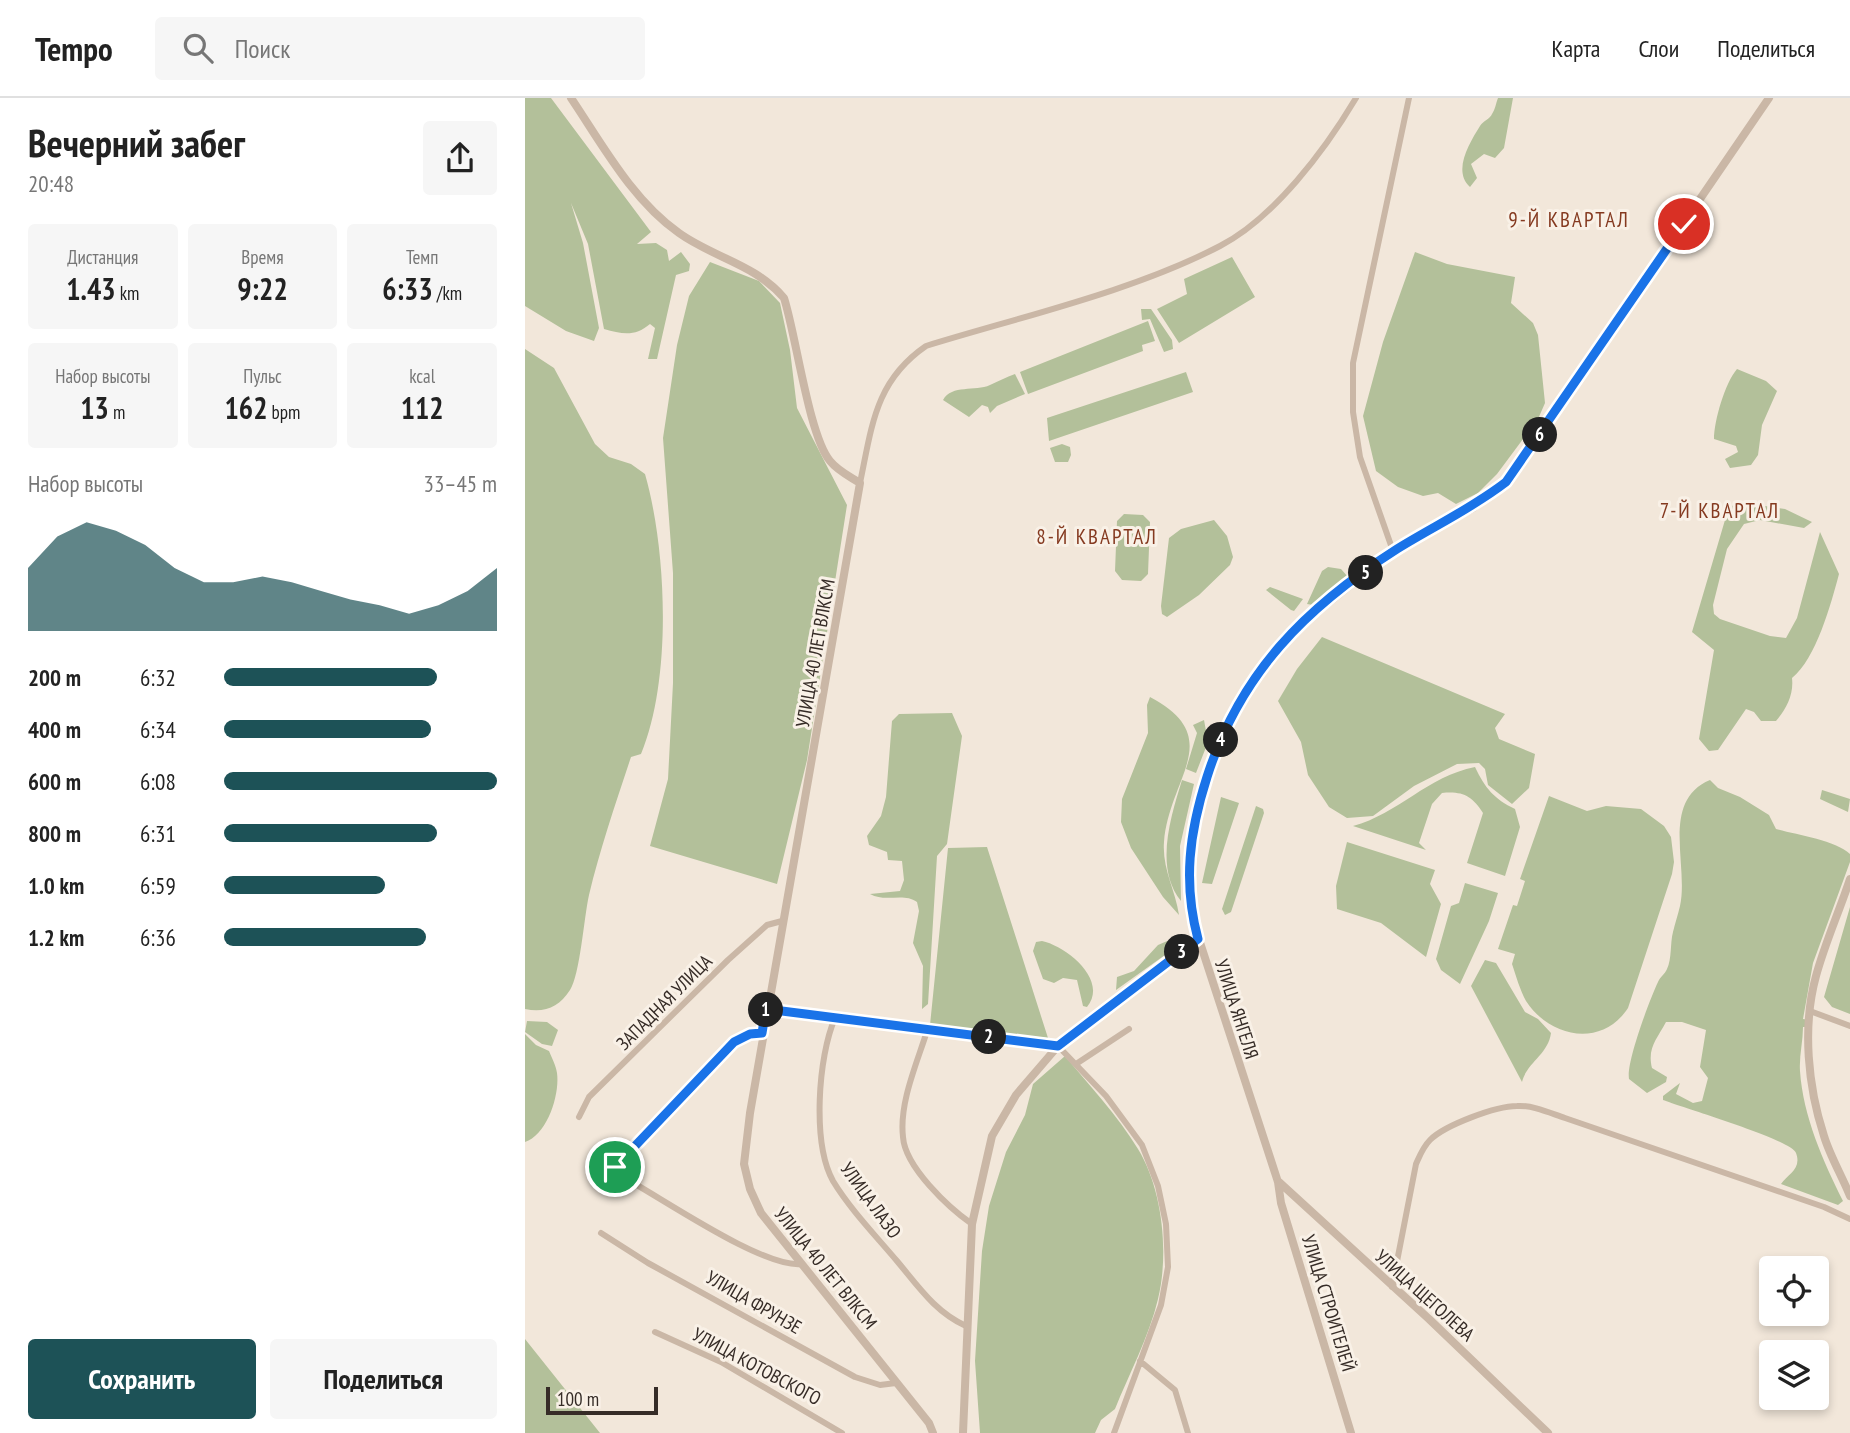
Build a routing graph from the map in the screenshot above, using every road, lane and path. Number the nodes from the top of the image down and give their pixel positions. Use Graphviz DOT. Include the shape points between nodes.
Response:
graph roads {
  1 [pos="571,98"];
  2 [pos="1356,98"];
  3 [pos="1409,98"];
  4 [pos="1769,98"];
  5 [pos="860,483"];
  6 [pos="1394,551"];
  7 [pos="1850,879"];
  8 [pos="782,921"];
  9 [pos="1198,939"];
  10 [pos="766,1009"];
  11 [pos="1810,1011"];
  12 [pos="835,1018"];
  13 [pos="1850,1026"];
  14 [pos="1129,1029"];
  15 [pos="927,1031"];
  16 [pos="762,1033"];
  17 [pos="1058,1046"];
  18 [pos="1076,1064"];
  19 [pos="579,1117"];
  20 [pos="1278,1182"];
  21 [pos="1850,1196"];
  22 [pos="1850,1219"];
  23 [pos="972,1224"];
  24 [pos="601,1233"];
  25 [pos="802,1264"];
  26 [pos="1392,1287"];
  27 [pos="966,1326"];
  28 [pos="655,1332"];
  29 [pos="1140,1361"];
  30 [pos="896,1383"];
  31 [pos="842,1433"];
  32 [pos="933,1433"];
  33 [pos="963,1433"];
  34 [pos="1114,1433"];
  35 [pos="1188,1433"];
  36 [pos="1351,1433"];
  37 [pos="1548,1433"];
  1 -- 5 [label="street" via="626,180 663,220 680,234 749,267 784,298 827,458"];
  2 -- 5 [label="street, УЛИЦА 40 ЛЕТ ВЛКСМ" via="1294,185 1221,246 1129,284 926,346 905,360 881,394"];
  3 -- 6 [label="street" via="1353,363 1353,412 1360,457"];
  4 -- 6 [label="street, УЛИЦА ЯНГЕЛЯ" via="1506,482 1473,508"];
  5 -- 8 [label="street, УЛИЦА 40 ЛЕТ ВЛКСМ"];
  6 -- 9 [label="street, УЛИЦА ЯНГЕЛЯ" via="1287,636 1229,719 1205,784 1188,856 1188,886"];
  7 -- 11 [label="street" via="1815,978"];
  8 -- 10 [label="street, УЛИЦА 40 ЛЕТ ВЛКСМ"];
  8 -- 19 [label="street, ЗАПАДНАЯ УЛИЦА" via="767,925 728,960 589,1097"];
  9 -- 17 [label="street"];
  9 -- 20 [label="street, УЛИЦА ЯНГЕЛЯ"];
  10 -- 12 [label="street"];
  10 -- 16 [label="street, УЛИЦА 40 ЛЕТ ВЛКСМ"];
  11 -- 13 [label="street"];
  11 -- 21 [label="street" via="1809,1071 1824,1138"];
  12 -- 15 [label="street"];
  12 -- 27 [label="street, УЛИЦА ЛАЗО" via="821,1078 826,1164 864,1221 940,1312"];
  14 -- 18 [label="street"];
  15 -- 17 [label="street"];
  15 -- 23 [label="street" via="906,1102 902,1137 933,1190"];
  16 -- 25 [label="street, УЛИЦА 40 ЛЕТ ВЛКСМ" via="744,1164 761,1213"];
  16 -- 25 [label="street" via="734,1042 615,1167 622,1177 775,1262"];
  17 -- 18 [label="street"];
  17 -- 23 [label="street" via="1016,1094 992,1136"];
  18 -- 29 [label="street" via="1142,1145 1158,1186 1168,1267 1161,1305"];
  20 -- 26 [label="street, УЛИЦА ЩЕГОЛЕВА"];
  20 -- 36 [label="street, УЛИЦА СТРОИТЕЛЕЙ"];
  22 -- 26 [label="street" via="1565,1118 1526,1106 1506,1107 1448,1128 1431,1138 1422,1151"];
  23 -- 27 [label="street"];
  24 -- 30 [label="street, УЛИЦА ФРУНЗЕ" via="855,1377 880,1385"];
  25 -- 30 [label="street, УЛИЦА 40 ЛЕТ ВЛКСМ"];
  26 -- 37 [label="street, УЛИЦА ЩЕГОЛЕВА"];
  27 -- 33 [label="street"];
  28 -- 31 [label="street, УЛИЦА КОТОВСКОГО" via="721,1362"];
  29 -- 34 [label="street"];
  29 -- 35 [label="street" via="1175,1391"];
  30 -- 32 [label="street, УЛИЦА 40 ЛЕТ ВЛКСМ"];
}
